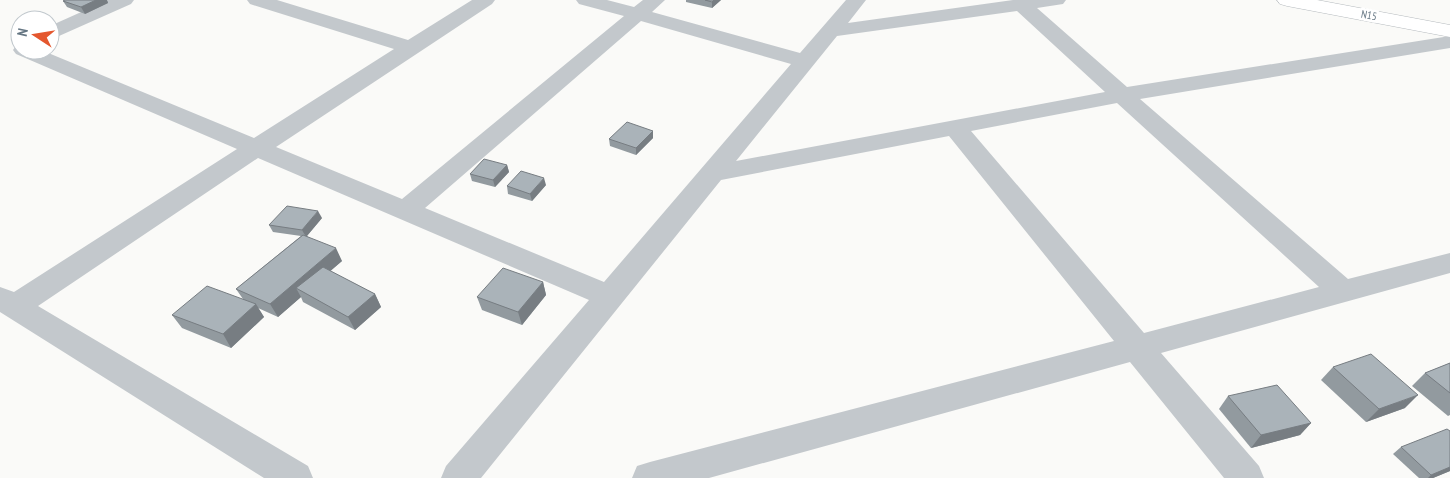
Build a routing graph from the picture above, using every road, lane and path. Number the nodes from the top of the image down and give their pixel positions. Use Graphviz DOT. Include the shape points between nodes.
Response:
graph roads {
  1 [pos="124,0"];
  2 [pos="258,0"];
  3 [pos="310,0"];
  4 [pos="485,0"];
  5 [pos="586,0"];
  6 [pos="856,0"];
  7 [pos="1056,0"];
  8 [pos="1287,0"];
  9 [pos="1020,4"];
  10 [pos="647,7"];
  11 [pos="292,10"];
  12 [pos="60,29"];
  13 [pos="831,31"];
  14 [pos="1450,31"];
  15 [pos="1450,42"];
  16 [pos="410,47"];
  17 [pos="42,60"];
  18 [pos="806,62"];
  19 [pos="1122,96"];
  20 [pos="954,128"];
  21 [pos="255,149"];
  22 [pos="712,174"];
  23 [pos="405,211"];
  24 [pos="1450,263"];
  25 [pos="1343,292"];
  26 [pos="610,297"];
  27 [pos="7,302"];
  28 [pos="1137,347"];
  29 [pos="296,478"];
  30 [pos="459,478"];
  31 [pos="650,478"];
  32 [pos="1246,478"];
  1 -- 12 [label="street"];
  2 -- 11 [label="street"];
  3 -- 11 [label="street"];
  4 -- 16 [label="street"];
  5 -- 10 [label="street"];
  6 -- 13 [label="street"];
  7 -- 9 [label="street"];
  8 -- 14 [label="main road, N15"];
  9 -- 13 [label="street"];
  9 -- 19 [label="street"];
  10 -- 18 [label="street"];
  10 -- 23 [label="street"];
  11 -- 16 [label="street"];
  13 -- 18 [label="street"];
  15 -- 19 [label="street"];
  16 -- 21 [label="street"];
  17 -- 21 [label="street"];
  18 -- 22 [label="street"];
  19 -- 20 [label="street"];
  19 -- 25 [label="street"];
  20 -- 22 [label="street"];
  20 -- 28 [label="street"];
  21 -- 23 [label="street"];
  21 -- 27 [label="street"];
  22 -- 26 [label="street"];
  23 -- 26 [label="street"];
  24 -- 25 [label="street"];
  25 -- 28 [label="street"];
  26 -- 30 [label="street"];
  27 -- 29 [label="street"];
  28 -- 31 [label="street"];
  28 -- 32 [label="street"];
}
